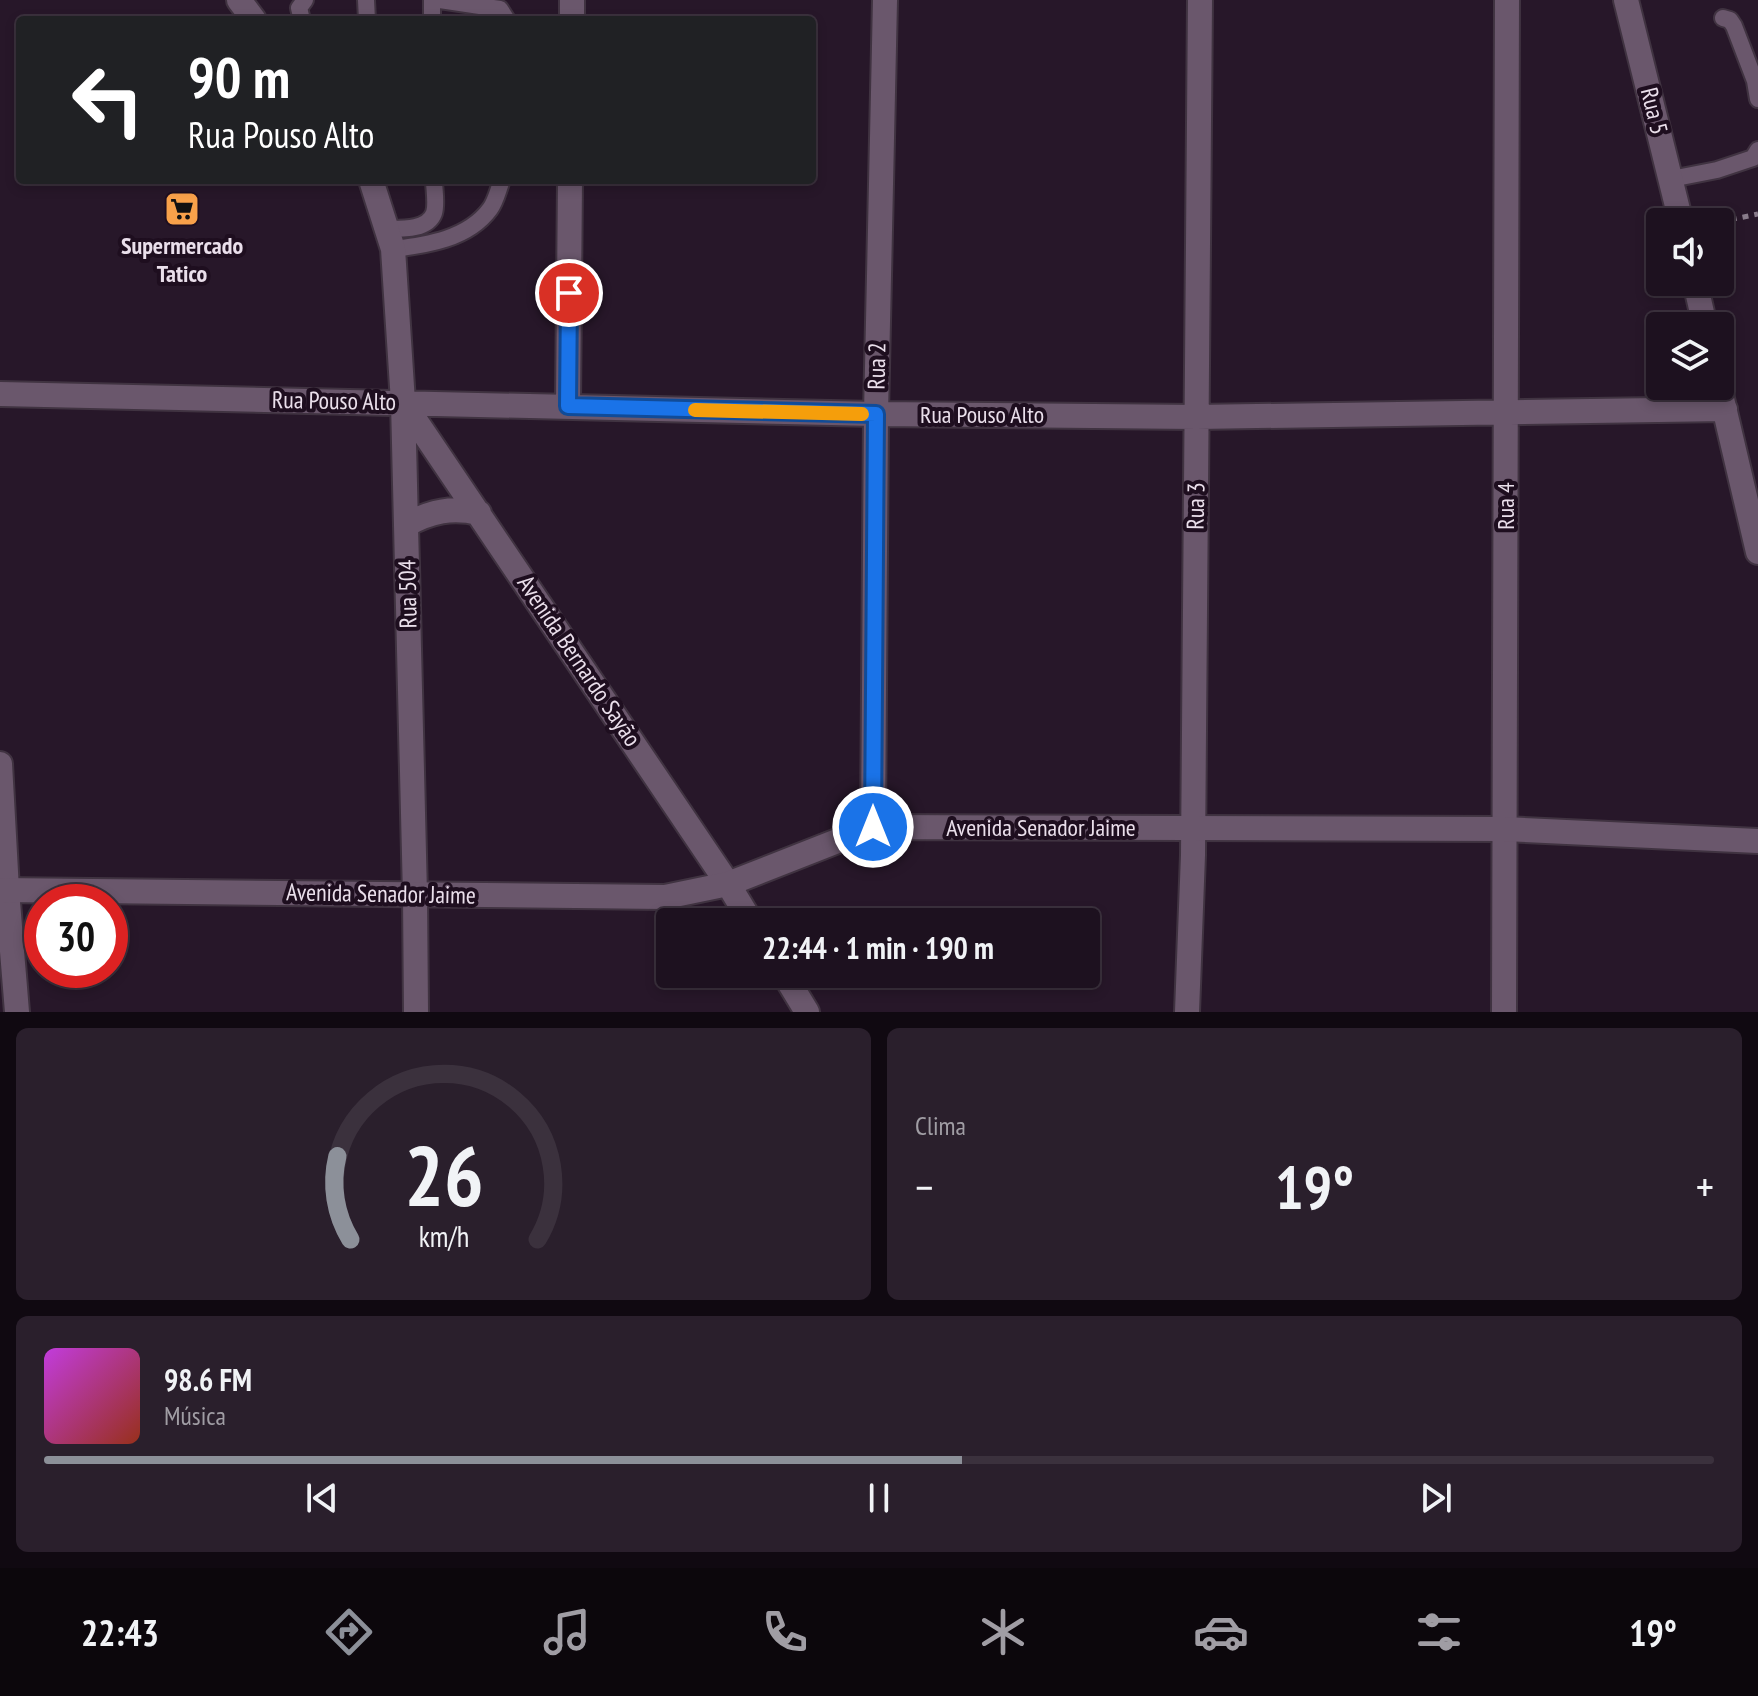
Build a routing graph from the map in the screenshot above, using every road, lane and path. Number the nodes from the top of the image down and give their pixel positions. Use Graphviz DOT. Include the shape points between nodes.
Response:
graph roads {
  1 [pos="440,0"];
  2 [pos="885,0"];
  3 [pos="1200,0"];
  4 [pos="1507,0"];
  5 [pos="1626,0"];
  6 [pos="504,16"];
  7 [pos="1723,18"];
  8 [pos="1758,99"];
  9 [pos="1758,150"];
  10 [pos="1671,179"];
  11 [pos="372,184"];
  12 [pos="434,184"];
  13 [pos="501,184"];
  14 [pos="570,184"];
  15 [pos="1678,208"];
  16 [pos="1758,214"];
  17 [pos="1734,219"];
  18 [pos="390,239"];
  19 [pos="0,394"];
  20 [pos="1679,400"];
  21 [pos="1723,400"];
  22 [pos="403,402"];
  23 [pos="568,406"];
  24 [pos="1507,412"];
  25 [pos="876,414"];
  26 [pos="1197,417"];
  27 [pos="479,513"];
  28 [pos="406,525"];
  29 [pos="1758,552"];
  30 [pos="0,764"];
  31 [pos="873,827"];
  32 [pos="1193,828"];
  33 [pos="1505,829"];
  34 [pos="1758,841"];
  35 [pos="728,884"];
  36 [pos="4,890"];
  37 [pos="415,895"];
  38 [pos="743,908"];
  39 [pos="792,988"];
  40 [pos="17,1012"];
  41 [pos="416,1012"];
  42 [pos="807,1012"];
  43 [pos="1187,1012"];
  44 [pos="1504,1012"];
  1 -- 6 [label="lane" via="500,9"];
  2 -- 25 [label="street, Rua 2"];
  3 -- 26 [label="street, Rua 3"];
  4 -- 24 [label="street, Rua 4"];
  5 -- 10 [label="street, Rua 5"];
  7 -- 8 [label="lane" via="1734,26"];
  9 -- 10 [label="lane" via="1753,158 1717,170"];
  10 -- 15 [label="street, Rua 5"];
  11 -- 18 [label="street, Rua 504"];
  12 -- 18 [label="lane" via="434,213 427,222"];
  13 -- 18 [label="lane" via="492,207 476,226 444,240"];
  14 -- 23 [label="street"];
  16 -- 17 [label="path"];
  18 -- 22 [label="street, Rua 504"];
  19 -- 22 [label="street, Rua Pouso Alto"];
  20 -- 24 [label="street, Rua Pouso Alto"];
  21 -- 29 [label="street"];
  22 -- 23 [label="street, Rua Pouso Alto"];
  22 -- 27 [label="street, Avenida Bernardo Sayão"];
  22 -- 28 [label="street, Rua 504"];
  23 -- 25 [label="street, Rua Pouso Alto"];
  24 -- 26 [label="street, Rua Pouso Alto"];
  24 -- 33 [label="street, Rua 4"];
  25 -- 26 [label="street, Rua Pouso Alto"];
  25 -- 31 [label="street, Rua 2"];
  26 -- 32 [label="street, Rua 3"];
  27 -- 28 [label="street" via="442,510"];
  27 -- 35 [label="street, Avenida Bernardo Sayão"];
  28 -- 37 [label="street, Rua 504"];
  30 -- 36 [label="street"];
  31 -- 32 [label="street, Avenida Senador Jaime"];
  31 -- 35 [label="street, Avenida Senador Jaime"];
  32 -- 33 [label="street, Avenida Senador Jaime"];
  32 -- 43 [label="street, Rua 3"];
  33 -- 34 [label="street, Avenida Senador Jaime"];
  33 -- 44 [label="street, Rua 4"];
  35 -- 37 [label="street, Avenida Senador Jaime" via="665,897"];
  35 -- 38 [label="street, Avenida Bernardo Sayão"];
  36 -- 37 [label="street, Avenida Senador Jaime"];
  36 -- 40 [label="street"];
  37 -- 41 [label="street, Rua 504"];
  39 -- 42 [label="street"];
}
